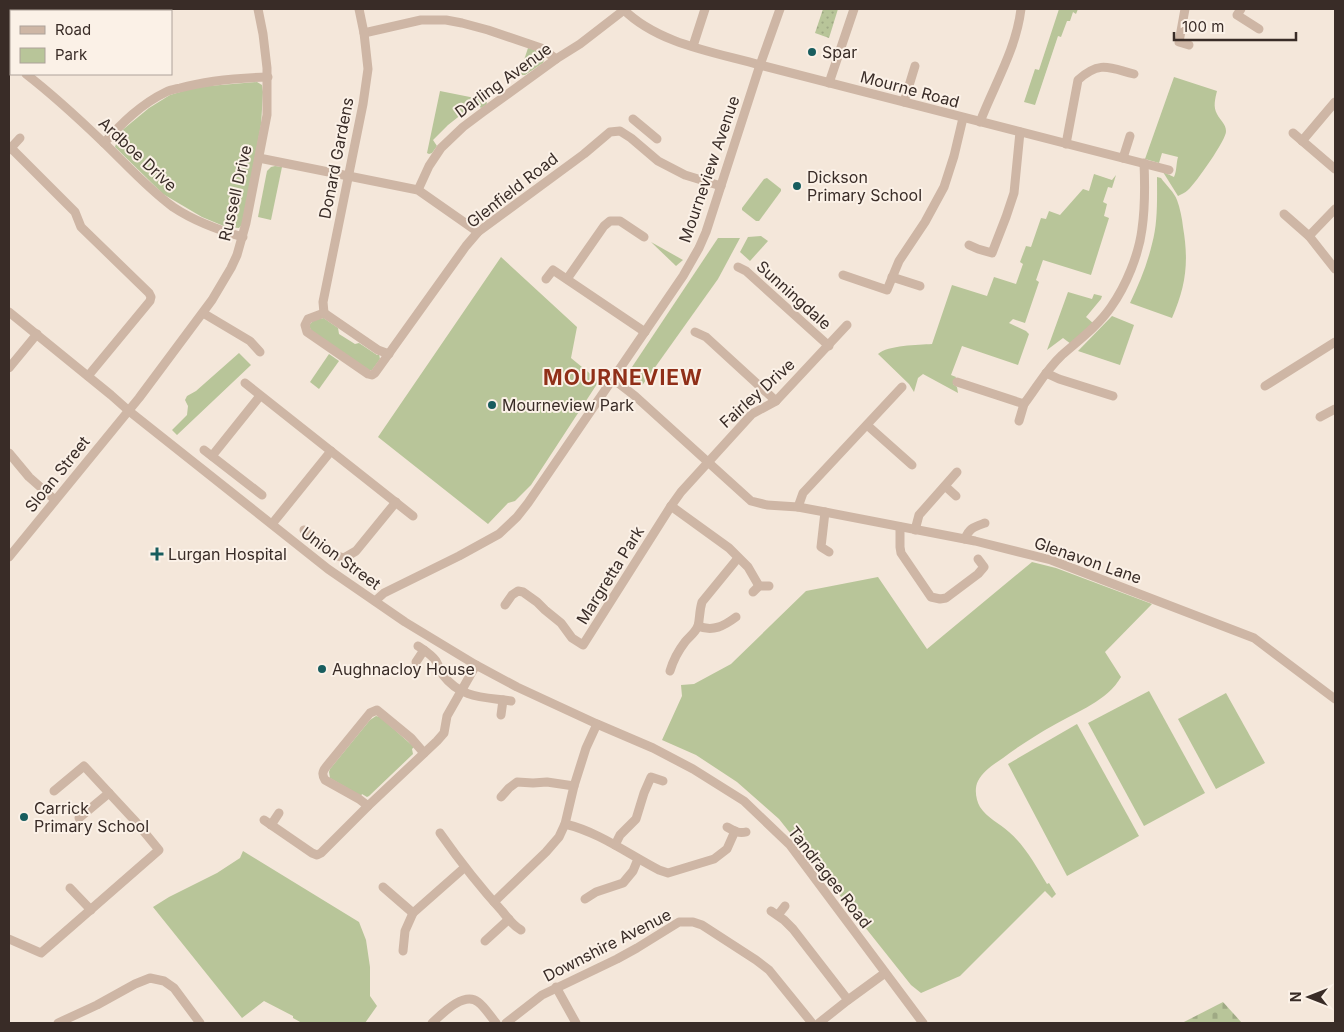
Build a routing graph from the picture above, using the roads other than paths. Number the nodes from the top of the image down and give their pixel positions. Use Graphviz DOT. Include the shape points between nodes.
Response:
graph roads {
  1 [pos="258,9"];
  2 [pos="359,9"];
  3 [pos="623,9"];
  4 [pos="705,9"];
  5 [pos="780,9"];
  6 [pos="854,9"];
  7 [pos="1021,9"];
  8 [pos="1185,9"];
  9 [pos="1241,9"];
  10 [pos="1259,29"];
  11 [pos="364,33"];
  12 [pos="1189,45"];
  13 [pos="693,46"];
  14 [pos="556,59"];
  15 [pos="760,65"];
  16 [pos="915,66"];
  17 [pos="1134,74"];
  18 [pos="27,75"];
  19 [pos="268,77"];
  20 [pos="829,83"];
  21 [pos="904,102"];
  22 [pos="1335,102"];
  23 [pos="964,118"];
  24 [pos="633,119"];
  25 [pos="980,122"];
  26 [pos="647,131"];
  27 [pos="1020,132"];
  28 [pos="1293,133"];
  29 [pos="1130,136"];
  30 [pos="20,138"];
  31 [pos="657,139"];
  32 [pos="1302,141"];
  33 [pos="104,143"];
  34 [pos="637,143"];
  35 [pos="1066,144"];
  36 [pos="10,149"];
  37 [pos="259,158"];
  38 [pos="1123,158"];
  39 [pos="1144,163"];
  40 [pos="1335,169"];
  41 [pos="1170,170"];
  42 [pos="348,175"];
  43 [pos="721,186"];
  44 [pos="418,190"];
  45 [pos="1335,209"];
  46 [pos="1284,214"];
  47 [pos="478,232"];
  48 [pos="1309,236"];
  49 [pos="243,237"];
  50 [pos="644,237"];
  51 [pos="969,245"];
  52 [pos="738,267"];
  53 [pos="1335,268"];
  54 [pos="843,275"];
  55 [pos="892,277"];
  56 [pos="546,279"];
  57 [pos="567,280"];
  58 [pos="920,286"];
  59 [pos="9,312"];
  60 [pos="203,312"];
  61 [pos="324,313"];
  62 [pos="847,325"];
  63 [pos="644,332"];
  64 [pos="695,332"];
  65 [pos="36,334"];
  66 [pos="1333,344"];
  67 [pos="829,346"];
  68 [pos="260,352"];
  69 [pos="389,354"];
  70 [pos="1335,354"];
  71 [pos="9,366"];
  72 [pos="1046,373"];
  73 [pos="88,376"];
  74 [pos="613,379"];
  75 [pos="245,382"];
  76 [pos="957,382"];
  77 [pos="1265,386"];
  78 [pos="902,387"];
  79 [pos="260,396"];
  80 [pos="1113,396"];
  81 [pos="776,401"];
  82 [pos="1024,404"];
  83 [pos="1335,409"];
  84 [pos="129,411"];
  85 [pos="1320,417"];
  86 [pos="1019,421"];
  87 [pos="867,425"];
  88 [pos="204,450"];
  89 [pos="331,451"];
  90 [pos="9,453"];
  91 [pos="212,456"];
  92 [pos="708,462"];
  93 [pos="912,465"];
  94 [pos="957,472"];
  95 [pos="945,486"];
  96 [pos="262,495"];
  97 [pos="956,496"];
  98 [pos="55,500"];
  99 [pos="396,502"];
  100 [pos="671,506"];
  101 [pos="798,507"];
  102 [pos="825,512"];
  103 [pos="413,516"];
  104 [pos="272,524"];
  105 [pos="986,524"];
  106 [pos="900,527"];
  107 [pos="304,530"];
  108 [pos="914,530"];
  109 [pos="965,539"];
  110 [pos="829,552"];
  111 [pos="9,557"];
  112 [pos="738,558"];
  113 [pos="978,559"];
  114 [pos="769,586"];
  115 [pos="375,602"];
  116 [pos="505,605"];
  117 [pos="736,617"];
  118 [pos="698,626"];
  119 [pos="416,662"];
  120 [pos="476,665"];
  121 [pos="670,671"];
  122 [pos="462,691"];
  123 [pos="1335,699"];
  124 [pos="500,715"];
  125 [pos="597,724"];
  126 [pos="424,753"];
  127 [pos="694,769"];
  128 [pos="663,781"];
  129 [pos="574,786"];
  130 [pos="54,791"];
  131 [pos="109,793"];
  132 [pos="501,797"];
  133 [pos="368,806"];
  134 [pos="280,813"];
  135 [pos="79,818"];
  136 [pos="565,824"];
  137 [pos="746,832"];
  138 [pos="440,833"];
  139 [pos="615,845"];
  140 [pos="638,859"];
  141 [pos="464,868"];
  142 [pos="383,887"];
  143 [pos="70,888"];
  144 [pos="585,899"];
  145 [pos="494,902"];
  146 [pos="785,906"];
  147 [pos="91,910"];
  148 [pos="413,913"];
  149 [pos="509,920"];
  150 [pos="521,930"];
  151 [pos="9,939"];
  152 [pos="484,941"];
  153 [pos="403,952"];
  154 [pos="885,973"];
  155 [pos="556,988"];
  156 [pos="848,1000"];
  157 [pos="921,1020"];
  158 [pos="58,1023"];
  159 [pos="200,1023"];
  160 [pos="432,1023"];
  161 [pos="496,1023"];
  162 [pos="506,1023"];
  163 [pos="576,1023"];
  164 [pos="812,1023"];
  165 [pos="818,1023"];
  1 -- 19 [label="street, Russell Drive"];
  2 -- 11 [label="street, Donard Gardens"];
  3 -- 13 [label="street, Mourne Road" via="666,38"];
  3 -- 14 [label="street, Darling Avenue"];
  4 -- 13 [label="street"];
  5 -- 15 [label="street, Mourneview Avenue"];
  6 -- 20 [label="street"];
  7 -- 25 [label="street" via="1007,60"];
  8 -- 12 [label="street" via="1179,42"];
  9 -- 10 [label="street" via="1237,15"];
  11 -- 14 [label="street" via="421,20 446,20 541,48"];
  11 -- 42 [label="street, Donard Gardens" via="368,69"];
  13 -- 15 [label="street, Mourne Road"];
  14 -- 44 [label="street, Darling Avenue" via="454,135 428,166"];
  15 -- 20 [label="street, Mourne Road"];
  15 -- 43 [label="street, Mourneview Avenue"];
  16 -- 21 [label="street"];
  17 -- 35 [label="street" via="1109,67 1096,68 1078,80"];
  18 -- 33 [label="street, Ardboe Drive"];
  19 -- 33 [label="street" via="231,78 167,92 125,120"];
  19 -- 37 [label="street, Russell Drive" via="267,115"];
  20 -- 21 [label="street, Mourne Road"];
  21 -- 23 [label="street, Mourne Road"];
  22 -- 32 [label="street"];
  23 -- 25 [label="street, Mourne Road"];
  23 -- 55 [label="street" via="944,187"];
  24 -- 26 [label="street"];
  25 -- 27 [label="street, Mourne Road"];
  26 -- 31 [label="street"];
  26 -- 34 [label="street"];
  27 -- 35 [label="street, Mourne Road"];
  27 -- 51 [label="street" via="1014,193 992,253"];
  28 -- 32 [label="street"];
  29 -- 38 [label="street"];
  30 -- 36 [label="street"];
  32 -- 40 [label="street"];
  33 -- 49 [label="street, Ardboe Drive" via="146,185 174,207 211,226"];
  34 -- 43 [label="street, Glenfield Road" via="658,161 685,175"];
  34 -- 47 [label="street, Glenfield Road" via="620,131 610,132"];
  35 -- 38 [label="street, Mourne Road"];
  36 -- 73 [label="street" via="75,212 81,227 151,297"];
  37 -- 42 [label="street"];
  37 -- 49 [label="street, Russell Drive"];
  38 -- 39 [label="street, Mourne Road"];
  39 -- 41 [label="street, Mourne Road"];
  39 -- 72 [label="street" via="1142,229 1126,280 1111,308"];
  42 -- 44 [label="street"];
  42 -- 61 [label="street, Donard Gardens" via="322,302"];
  43 -- 63 [label="street, Mourneview Avenue" via="699,248"];
  44 -- 47 [label="street"];
  45 -- 48 [label="street"];
  46 -- 48 [label="street"];
  47 -- 69 [label="street, Glenfield Road"];
  48 -- 53 [label="street"];
  49 -- 60 [label="street, Russell Drive" via="231,268"];
  50 -- 57 [label="street" via="620,221 610,221"];
  52 -- 67 [label="street, Sunningdale"];
  54 -- 55 [label="street" via="886,290"];
  55 -- 58 [label="street"];
  56 -- 57 [label="street" via="553,270"];
  57 -- 63 [label="street"];
  59 -- 65 [label="street, Union Street"];
  60 -- 68 [label="street" via="250,341"];
  60 -- 84 [label="street, Russell Drive"];
  61 -- 69 [label="street"];
  61 -- 69 [label="street, Glenfield Road" via="308,319 305,325 307,332 368,374 375,373"];
  62 -- 67 [label="street, Fairley Drive"];
  63 -- 74 [label="street, Mourneview Avenue"];
  64 -- 81 [label="street" via="706,337"];
  65 -- 71 [label="street"];
  65 -- 73 [label="street, Union Street"];
  66 -- 70 [label="street"];
  66 -- 77 [label="street"];
  67 -- 81 [label="street, Fairley Drive"];
  72 -- 80 [label="street"];
  72 -- 82 [label="street"];
  73 -- 84 [label="street, Union Street"];
  74 -- 92 [label="street"];
  74 -- 115 [label="street, Mourneview Avenue" via="528,503 499,534 384,593"];
  75 -- 79 [label="street"];
  76 -- 82 [label="street"];
  78 -- 87 [label="street"];
  79 -- 89 [label="street"];
  79 -- 91 [label="street"];
  81 -- 92 [label="street, Fairley Drive" via="752,414"];
  82 -- 86 [label="street"];
  83 -- 85 [label="street"];
  84 -- 98 [label="street, Sloan Street"];
  84 -- 104 [label="street, Union Street"];
  87 -- 93 [label="street"];
  87 -- 101 [label="street" via="803,494"];
  88 -- 91 [label="street"];
  89 -- 99 [label="street"];
  89 -- 104 [label="street"];
  90 -- 98 [label="street"];
  91 -- 96 [label="street"];
  92 -- 100 [label="street, Margretta Park"];
  92 -- 101 [label="street, Glenavon Lane" via="749,499 767,505"];
  94 -- 95 [label="street"];
  95 -- 97 [label="street"];
  95 -- 108 [label="street" via="919,515"];
  98 -- 111 [label="street, Sloan Street"];
  99 -- 103 [label="street"];
  99 -- 107 [label="street" via="356,552 344,558 334,555"];
  100 -- 112 [label="street"];
  100 -- 116 [label="street, Margretta Park" via="583,645 523,592 512,595"];
  101 -- 102 [label="street, Glenavon Lane"];
  102 -- 106 [label="street, Glenavon Lane"];
  102 -- 110 [label="street" via="821,547"];
  104 -- 115 [label="street, Union Street"];
  105 -- 109 [label="street" via="968,532"];
  106 -- 108 [label="street, Glenavon Lane"];
  106 -- 113 [label="street" via="901,553 932,598 946,598 978,574 984,567"];
  108 -- 109 [label="street, Glenavon Lane"];
  109 -- 123 [label="street, Glenavon Lane" via="1051,560 1254,638"];
  112 -- 114 [label="street" via="748,567 756,589"];
  112 -- 118 [label="street" via="702,602"];
  115 -- 120 [label="street, Union Street"];
  117 -- 118 [label="street" via="722,627 706,629"];
  118 -- 121 [label="street" via="673,660"];
  119 -- 122 [label="street" via="421,648 436,661 448,681"];
  120 -- 122 [label="street"];
  120 -- 125 [label="street, Union Street"];
  122 -- 124 [label="street" via="480,698 507,700"];
  122 -- 126 [label="street" via="447,716 444,733"];
  125 -- 127 [label="street, Union Street"];
  125 -- 129 [label="street"];
  126 -- 133 [label="street"];
  126 -- 133 [label="street" via="377,710 370,713 322,776"];
  127 -- 154 [label="street, Tandragee Road" via="744,801 790,846"];
  128 -- 139 [label="street" via="651,778 636,819"];
  129 -- 132 [label="street" via="517,782"];
  129 -- 136 [label="street"];
  130 -- 131 [label="street" via="84,766"];
  131 -- 135 [label="street"];
  131 -- 147 [label="street" via="159,850"];
  133 -- 134 [label="street" via="316,855 268,822"];
  136 -- 139 [label="street"];
  136 -- 145 [label="street" via="546,852"];
  137 -- 140 [label="street" via="731,829 727,849 714,859 668,873"];
  138 -- 141 [label="street"];
  139 -- 140 [label="street"];
  140 -- 144 [label="street" via="623,883"];
  141 -- 145 [label="street"];
  141 -- 148 [label="street"];
  142 -- 148 [label="street"];
  143 -- 147 [label="street"];
  145 -- 149 [label="street"];
  146 -- 156 [label="street" via="774,913 793,929"];
  147 -- 151 [label="street" via="41,953"];
  148 -- 153 [label="street" via="405,931"];
  149 -- 150 [label="street"];
  149 -- 152 [label="street"];
  154 -- 156 [label="street"];
  154 -- 157 [label="street, Tandragee Road"];
  155 -- 162 [label="street, Downshire Avenue"];
  155 -- 163 [label="street"];
  155 -- 164 [label="street, Downshire Avenue" via="617,959 679,922 694,922 702,924 769,970"];
  156 -- 165 [label="street"];
  158 -- 159 [label="street" via="150,978 164,981 174,988"];
  160 -- 161 [label="street" via="457,1002 467,998 478,1001"];
}
